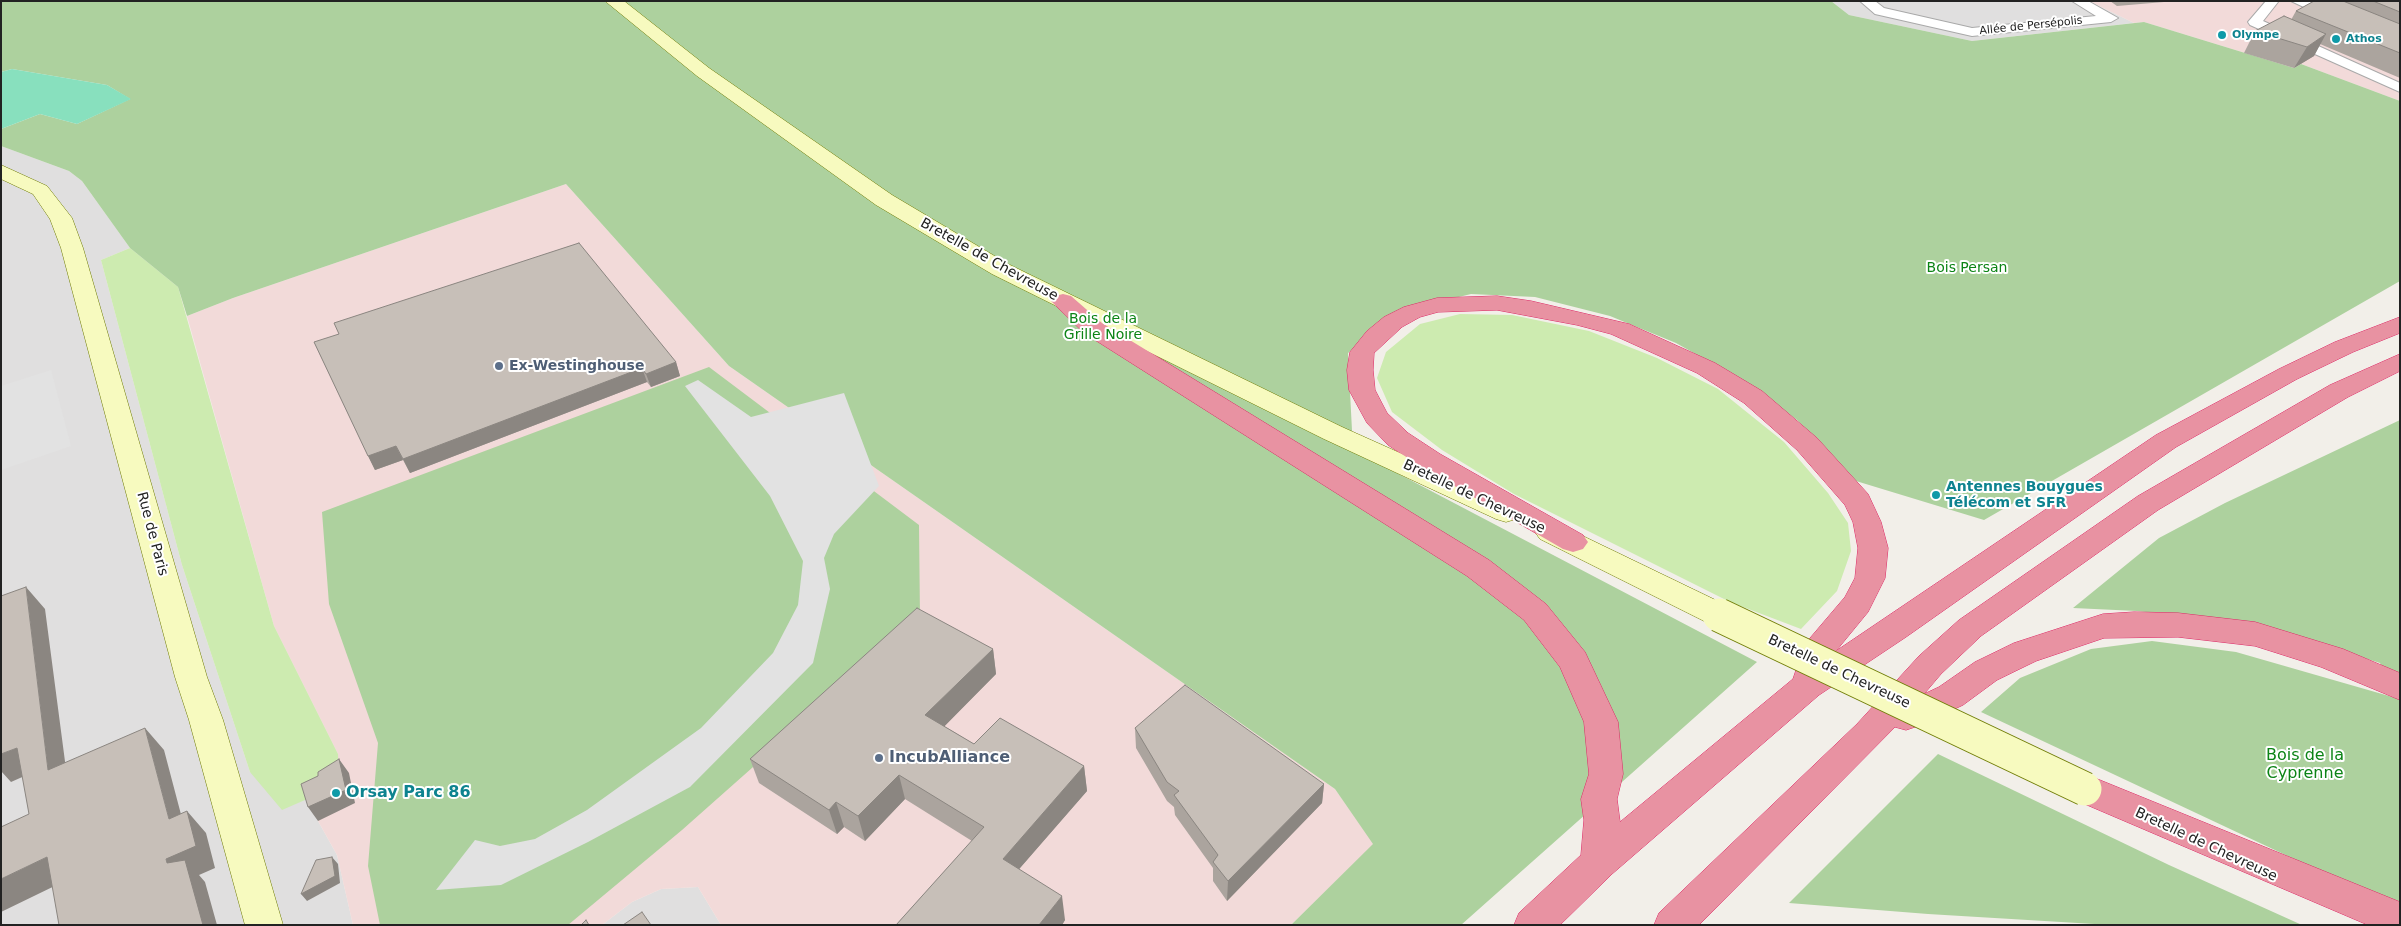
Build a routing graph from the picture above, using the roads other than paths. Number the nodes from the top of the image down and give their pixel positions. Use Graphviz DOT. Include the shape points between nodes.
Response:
graph roads {
  1 [pos="613,1"];
  2 [pos="1866,1"];
  3 [pos="2078,1"];
  4 [pos="2268,1"];
  5 [pos="2289,1"];
  6 [pos="2297,1"];
  7 [pos="2272,2"];
  8 [pos="2349,22"];
  9 [pos="2400,88"];
  10 [pos="1,171"];
  11 [pos="1063,301"];
  12 [pos="2400,324"];
  13 [pos="2400,361"];
  14 [pos="1573,542"];
  15 [pos="1807,686"];
  16 [pos="2400,688"];
  17 [pos="1869,734"];
  18 [pos="2085,789"];
  19 [pos="1599,862"];
  20 [pos="2400,920"];
  21 [pos="264,925"];
  22 [pos="1533,925"];
  23 [pos="1674,925"];
  24 [pos="2375,925"];
  1 -- 11 [label="main road, Bretelle de Chevreuse" via="703,72 884,200 1000,269"];
  2 -- 3 [label="street, Allée de Persépolis" via="1880,10 1972,32 2111,18"];
  4 -- 7 [label="street"];
  5 -- 7 [label="street"];
  6 -- 8 [label="street"];
  7 -- 9 [label="street" via="2255,22"];
  10 -- 21 [label="main road, Rue de Paris" via="40,190 61,218 72,248"];
  11 -- 14 [label="main road, Bretelle de Chevreuse" via="1334,433"];
  11 -- 19 [label="highway" via="1093,328 1478,568 1535,612 1574,661 1601,722 1606,774 1598,799 1602,820"];
  12 -- 15 [label="highway" via="2288,374 2166,442"];
  13 -- 17 [label="highway" via="2338,391 2148,503 1994,611 1930,665"];
  14 -- 15 [label="highway" via="1430,460 1398,439 1376,416 1362,390 1360,370 1362,352 1376,336 1412,312 1436,305 1497,303 1531,308 1620,329 1663,346 1753,397 1808,444 1858,501 1873,548 1870,578 1857,604 1816,653"];
  14 -- 18 [label="main road, Bretelle de Chevreuse, bridge"];
  15 -- 19 [label="highway"];
  16 -- 17 [label="highway" via="2332,658 2255,634 2178,625 2103,626 2025,652 1986,671 1951,696"];
  17 -- 23 [label="highway"];
  18 -- 20 [label="highway"];
  18 -- 24 [label="main road, Bretelle de Chevreuse"];
  19 -- 22 [label="highway"];
}
